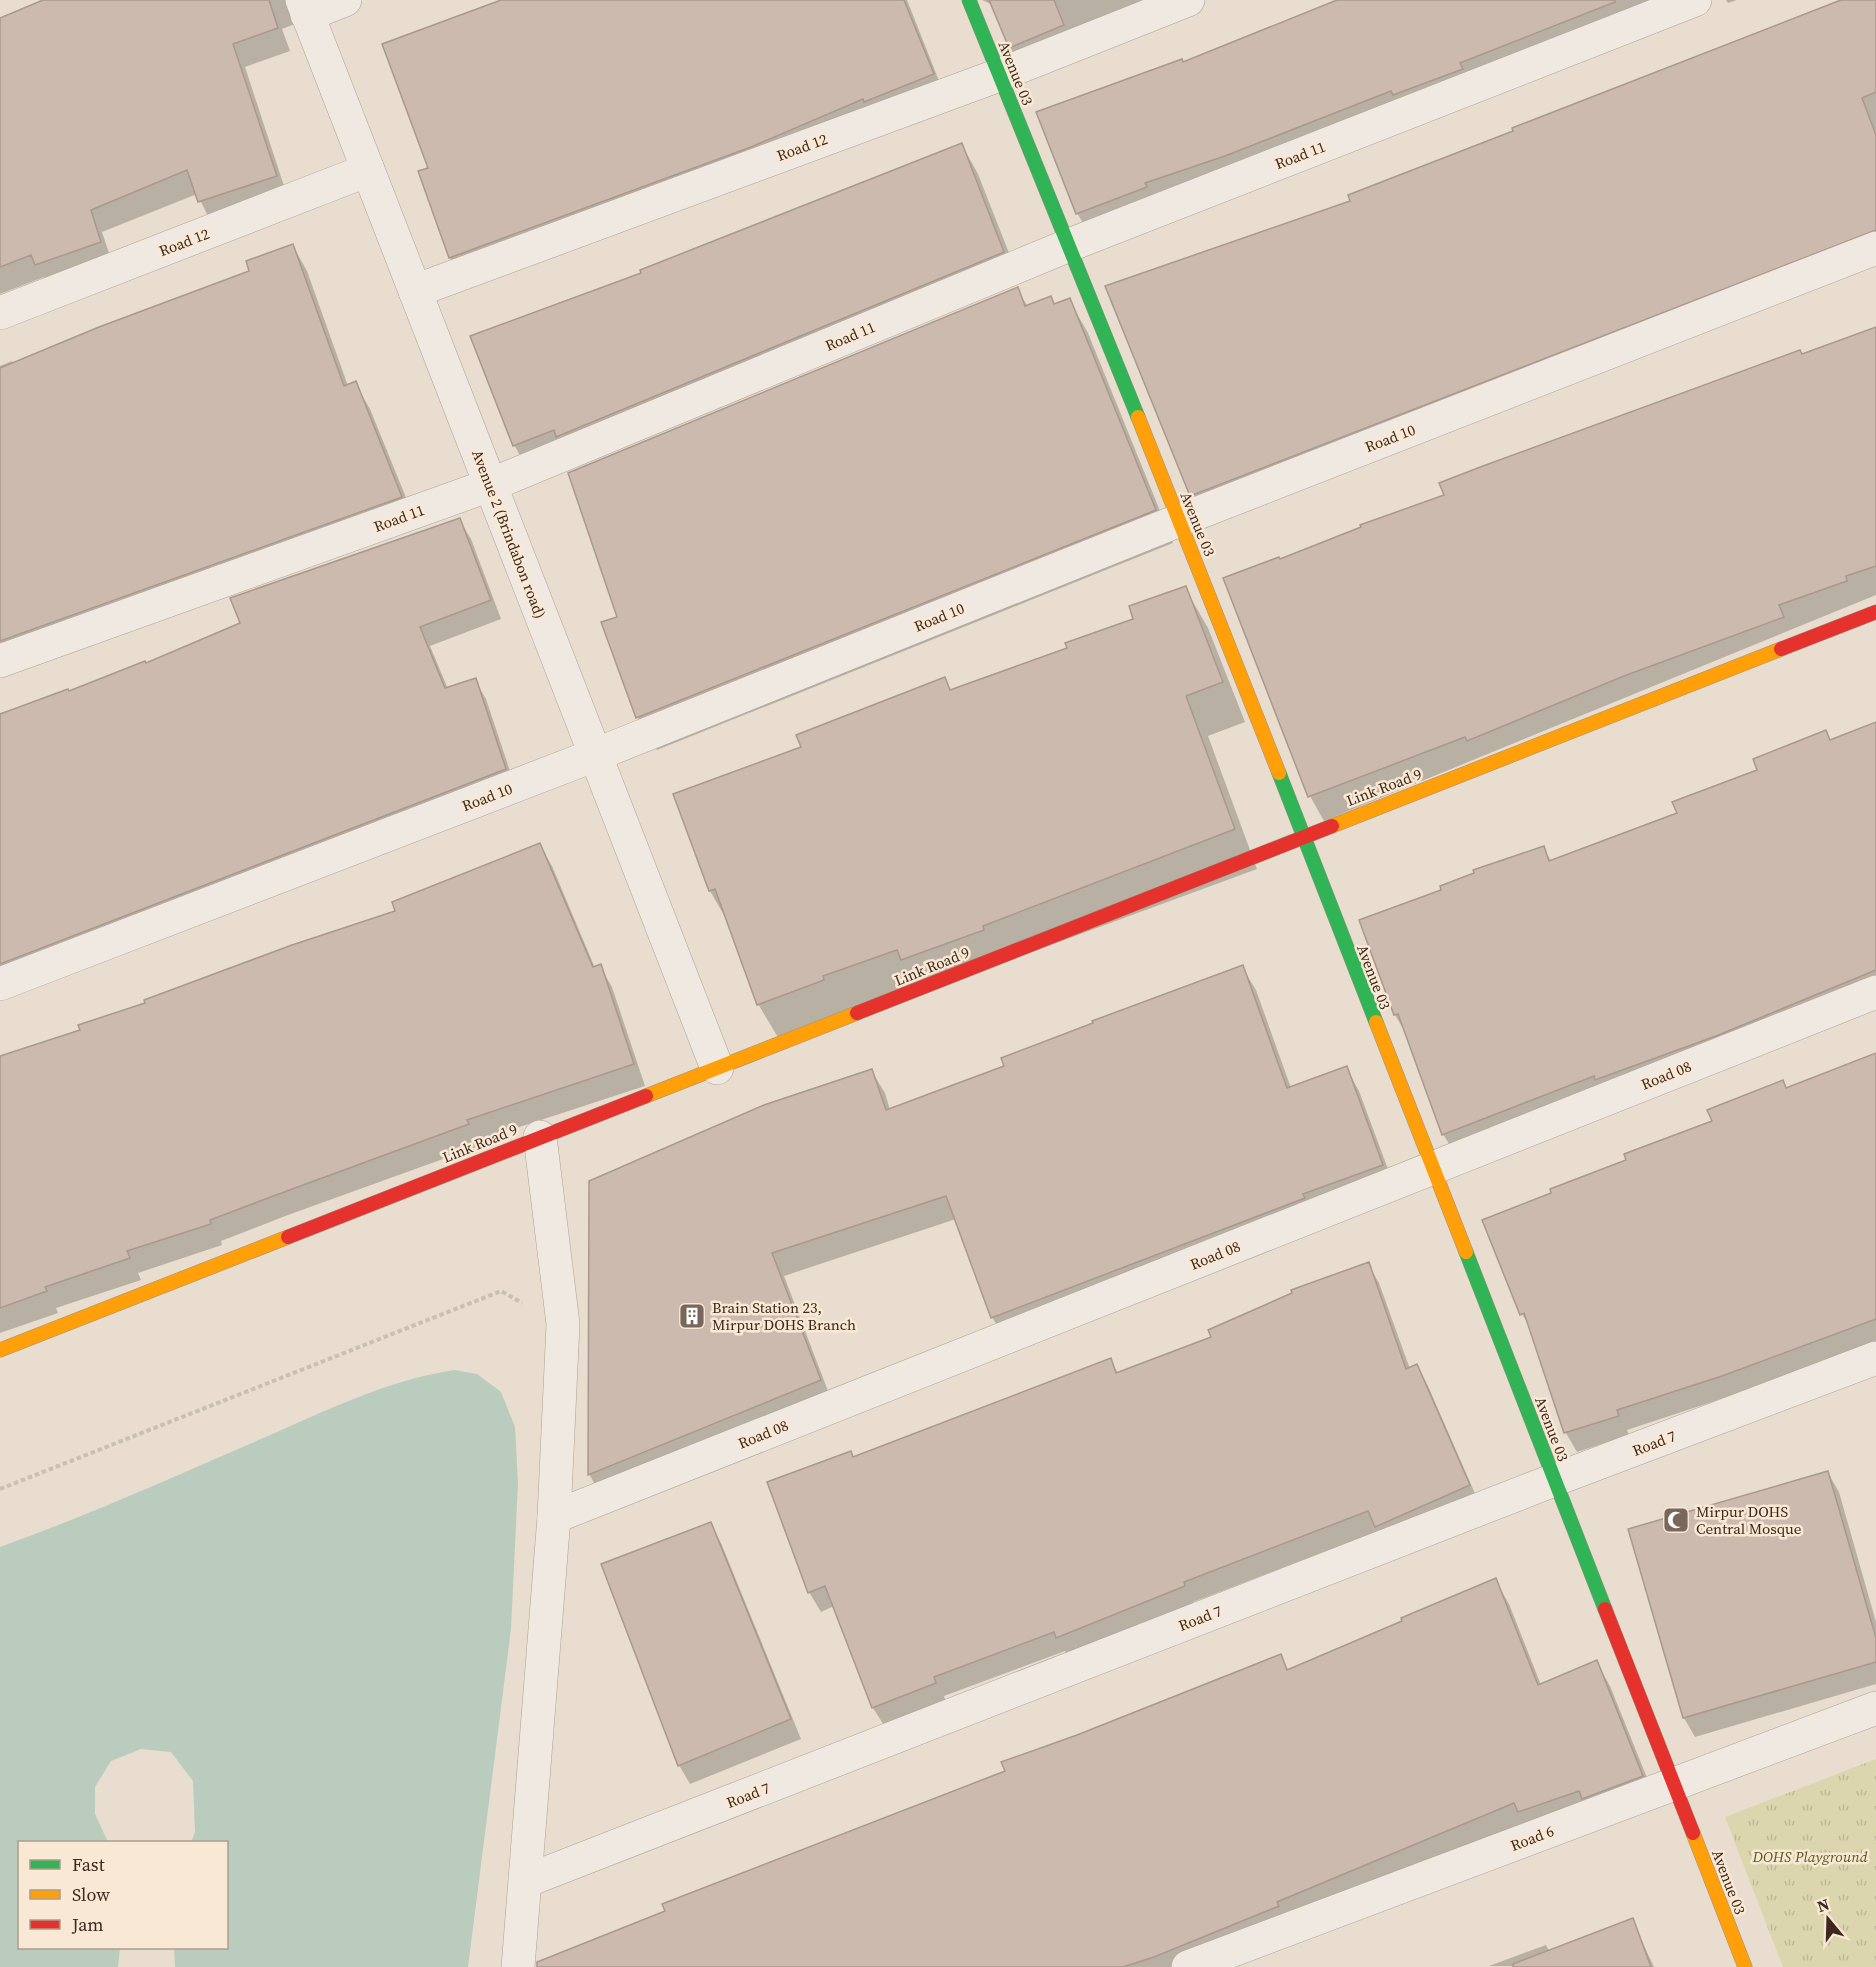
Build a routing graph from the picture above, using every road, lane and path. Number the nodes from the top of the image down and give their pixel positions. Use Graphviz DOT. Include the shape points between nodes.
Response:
graph roads {
  1 [pos="345,0"];
  2 [pos="969,0"];
  3 [pos="1188,0"];
  4 [pos="1695,0"];
  5 [pos="304,7"];
  6 [pos="999,75"];
  7 [pos="368,170"];
  8 [pos="1067,246"];
  9 [pos="1876,248"];
  10 [pos="415,291"];
  11 [pos="0,313"];
  12 [pos="490,485"];
  13 [pos="1180,520"];
  14 [pos="1876,612"];
  15 [pos="0,661"];
  16 [pos="595,755"];
  17 [pos="1302,838"];
  18 [pos="0,984"];
  19 [pos="1876,992"];
  20 [pos="717,1068"];
  21 [pos="540,1137"];
  22 [pos="1432,1168"];
  23 [pos="563,1324"];
  24 [pos="0,1350"];
  25 [pos="1876,1358"];
  26 [pos="1554,1480"];
  27 [pos="0,1490"];
  28 [pos="554,1517"];
  29 [pos="1876,1708"];
  30 [pos="1673,1784"];
  31 [pos="526,1881"];
  32 [pos="518,1967"];
  33 [pos="1188,1967"];
  34 [pos="1745,1967"];
  1 -- 5 [label="street"];
  2 -- 6 [label="street, Avenue 03"];
  3 -- 6 [label="street, Road 12"];
  4 -- 8 [label="street, Road 11"];
  5 -- 7 [label="street, Avenue 2 (Brindabon road)"];
  6 -- 8 [label="street, Avenue 03"];
  6 -- 10 [label="street, Road 12"];
  7 -- 10 [label="street, Avenue 2 (Brindabon road)"];
  7 -- 11 [label="street, Road 12"];
  8 -- 12 [label="street, Road 11"];
  8 -- 13 [label="street, Avenue 03"];
  9 -- 13 [label="street, Road 10"];
  10 -- 12 [label="street, Avenue 2 (Brindabon road)"];
  12 -- 15 [label="street, Road 11"];
  12 -- 16 [label="street, Avenue 2 (Brindabon road)"];
  13 -- 16 [label="street, Road 10"];
  13 -- 17 [label="street, Avenue 03"];
  14 -- 17 [label="street, Link Road 9"];
  16 -- 18 [label="street, Road 10"];
  16 -- 20 [label="street, Avenue 2 (Brindabon road)"];
  17 -- 20 [label="street, Link Road 9"];
  17 -- 22 [label="street, Avenue 03"];
  19 -- 22 [label="street, Road 08"];
  20 -- 21 [label="street, Link Road 9"];
  21 -- 23 [label="street"];
  21 -- 24 [label="street, Link Road 9"];
  22 -- 26 [label="street, Avenue 03"];
  22 -- 28 [label="street, Road 08"];
  23 -- 27 [label="path" via="501,1291"];
  23 -- 28 [label="street"];
  25 -- 26 [label="street, Road 7"];
  26 -- 30 [label="street, Avenue 03"];
  26 -- 31 [label="street, Road 7"];
  28 -- 31 [label="street"];
  29 -- 30 [label="street, Road 6"];
  30 -- 33 [label="street, Road 6"];
  30 -- 34 [label="street, Avenue 03"];
  31 -- 32 [label="street"];
}
